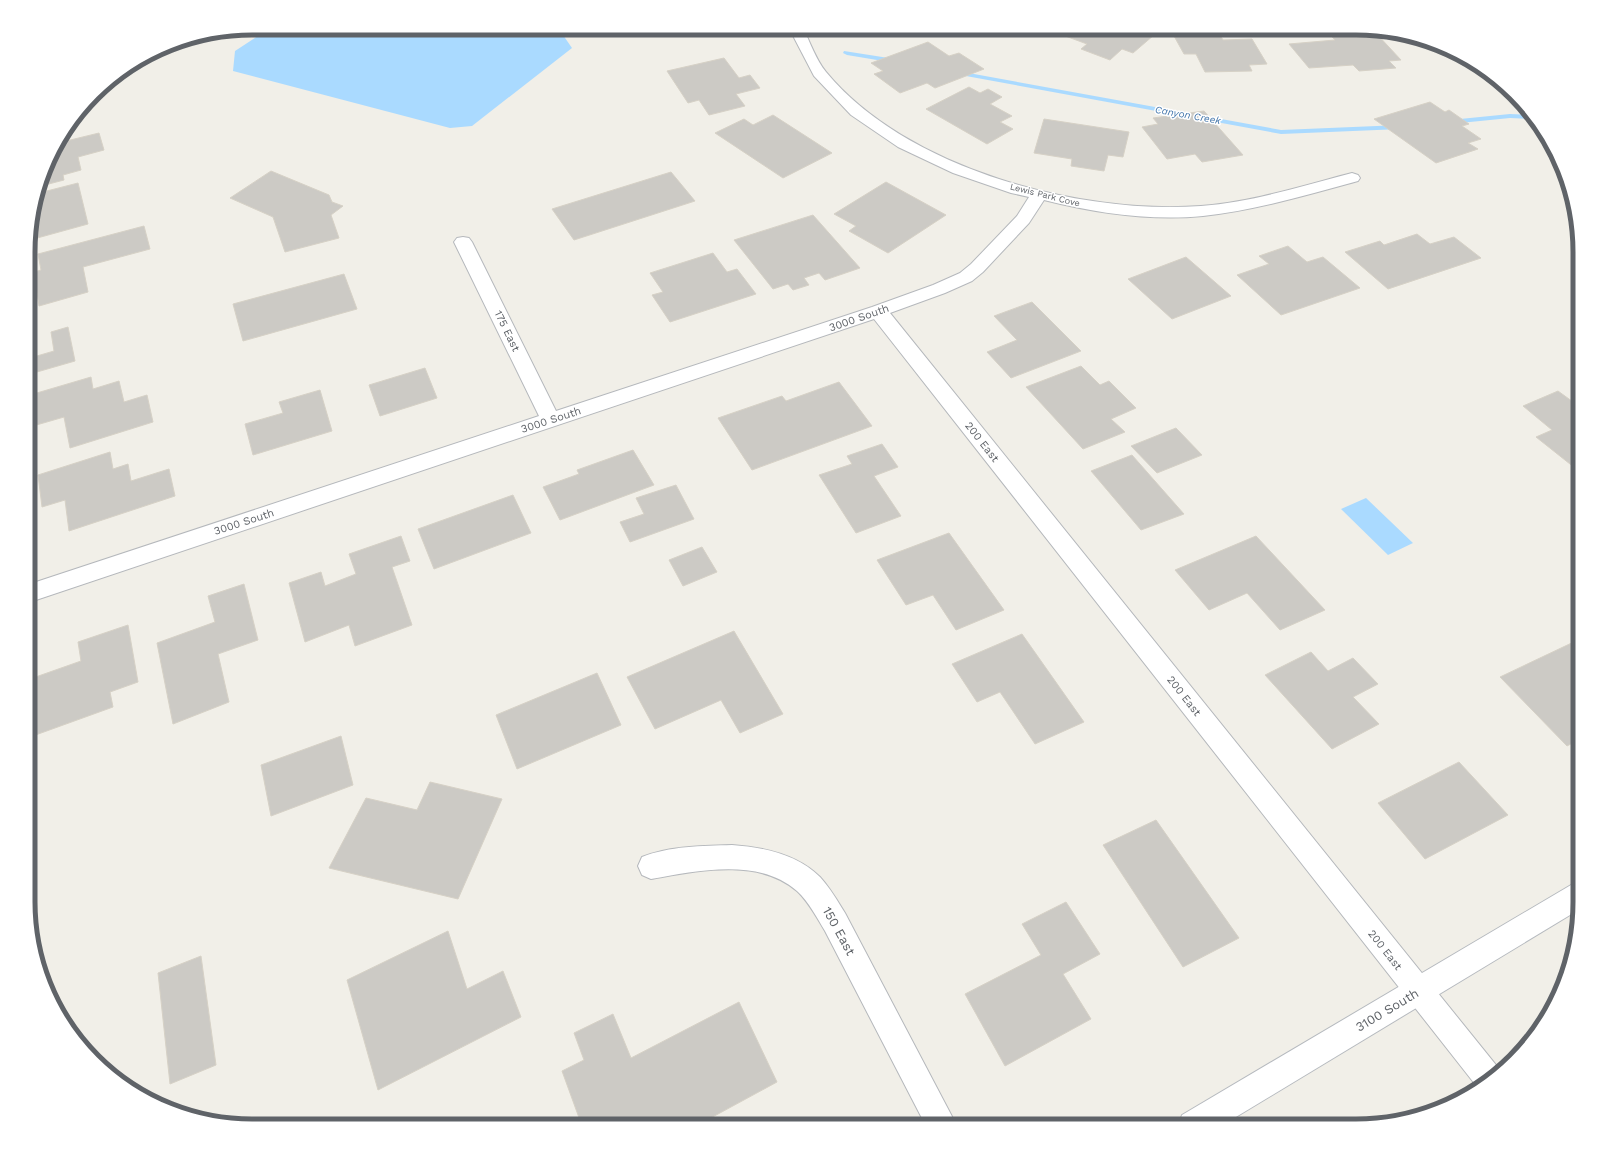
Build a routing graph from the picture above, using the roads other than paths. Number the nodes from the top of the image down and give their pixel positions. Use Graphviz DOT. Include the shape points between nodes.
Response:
graph roads {
  1 [pos="798,35"];
  2 [pos="1352,178"];
  3 [pos="1039,195"];
  4 [pos="463,242"];
  5 [pos="878,311"];
  6 [pos="551,420"];
  7 [pos="35,591"];
  8 [pos="651,866"];
  9 [pos="1573,898"];
  10 [pos="1418,991"];
  11 [pos="1486,1075"];
  12 [pos="938,1119"];
  13 [pos="1205,1119"];
  1 -- 3 [label="street, Lewis Park Cove" via="804,51 825,81 841,98 879,127 942,163 996,183"];
  2 -- 3 [label="street, Lewis Park Cove" via="1248,204 1215,210 1180,212 1111,209"];
  3 -- 5 [label="street, 3000 South" via="1023,218 978,268 966,277"];
  4 -- 6 [label="street, 175 East"];
  5 -- 6 [label="street, 3000 South"];
  5 -- 10 [label="street, 200 East"];
  6 -- 7 [label="street, 3000 South"];
  8 -- 12 [label="street, 150 East" via="702,858 736,858 765,862 788,870 806,882 835,922"];
  9 -- 10 [label="street, 3100 South"];
  10 -- 11 [label="street, 200 East"];
  10 -- 13 [label="street, 3100 South"];
}
